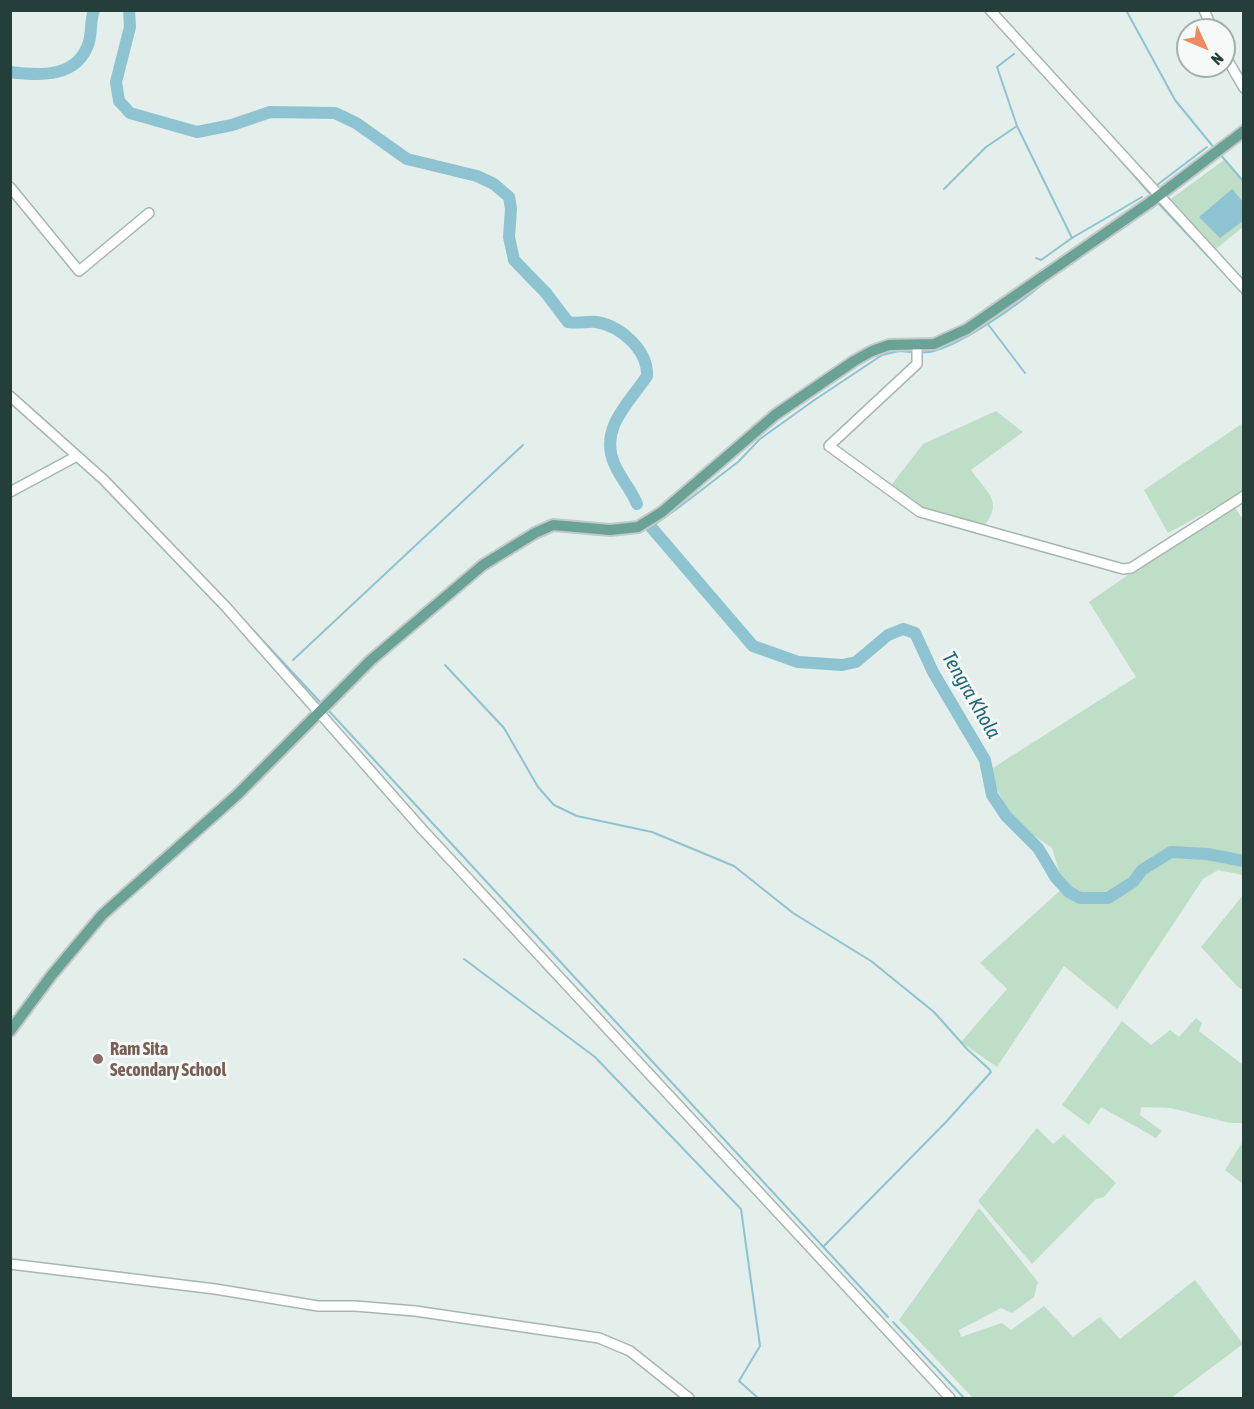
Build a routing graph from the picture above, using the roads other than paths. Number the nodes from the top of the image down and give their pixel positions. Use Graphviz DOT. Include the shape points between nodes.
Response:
graph roads {
  1 [pos="990,10"];
  2 [pos="1236,74"];
  3 [pos="1244,88"];
  4 [pos="1244,131"];
  5 [pos="10,187"];
  6 [pos="1160,194"];
  7 [pos="149,213"];
  8 [pos="1244,288"];
  9 [pos="917,346"];
  10 [pos="11,397"];
  11 [pos="77,456"];
  12 [pos="10,492"];
  13 [pos="1244,496"];
  14 [pos="319,713"];
  15 [pos="10,1031"];
  16 [pos="10,1263"];
  17 [pos="689,1398"];
  18 [pos="950,1398"];
  1 -- 6 [label="street"];
  2 -- 3 [label="street"];
  4 -- 6 [label="main road"];
  5 -- 7 [label="street" via="79,271"];
  6 -- 8 [label="street"];
  6 -- 9 [label="main road" via="968,329 945,340"];
  9 -- 13 [label="street" via="917,364 829,446 920,512 1127,569"];
  9 -- 14 [label="main road" via="889,345 854,362 775,415 670,506 638,527 610,530 561,524 535,533 456,586 371,660"];
  10 -- 11 [label="street"];
  11 -- 12 [label="street"];
  11 -- 14 [label="street" via="165,543"];
  14 -- 15 [label="main road" via="237,795 102,915"];
  14 -- 18 [label="street"];
  16 -- 17 [label="street" via="318,1306 415,1311 599,1338 630,1352"];
}
